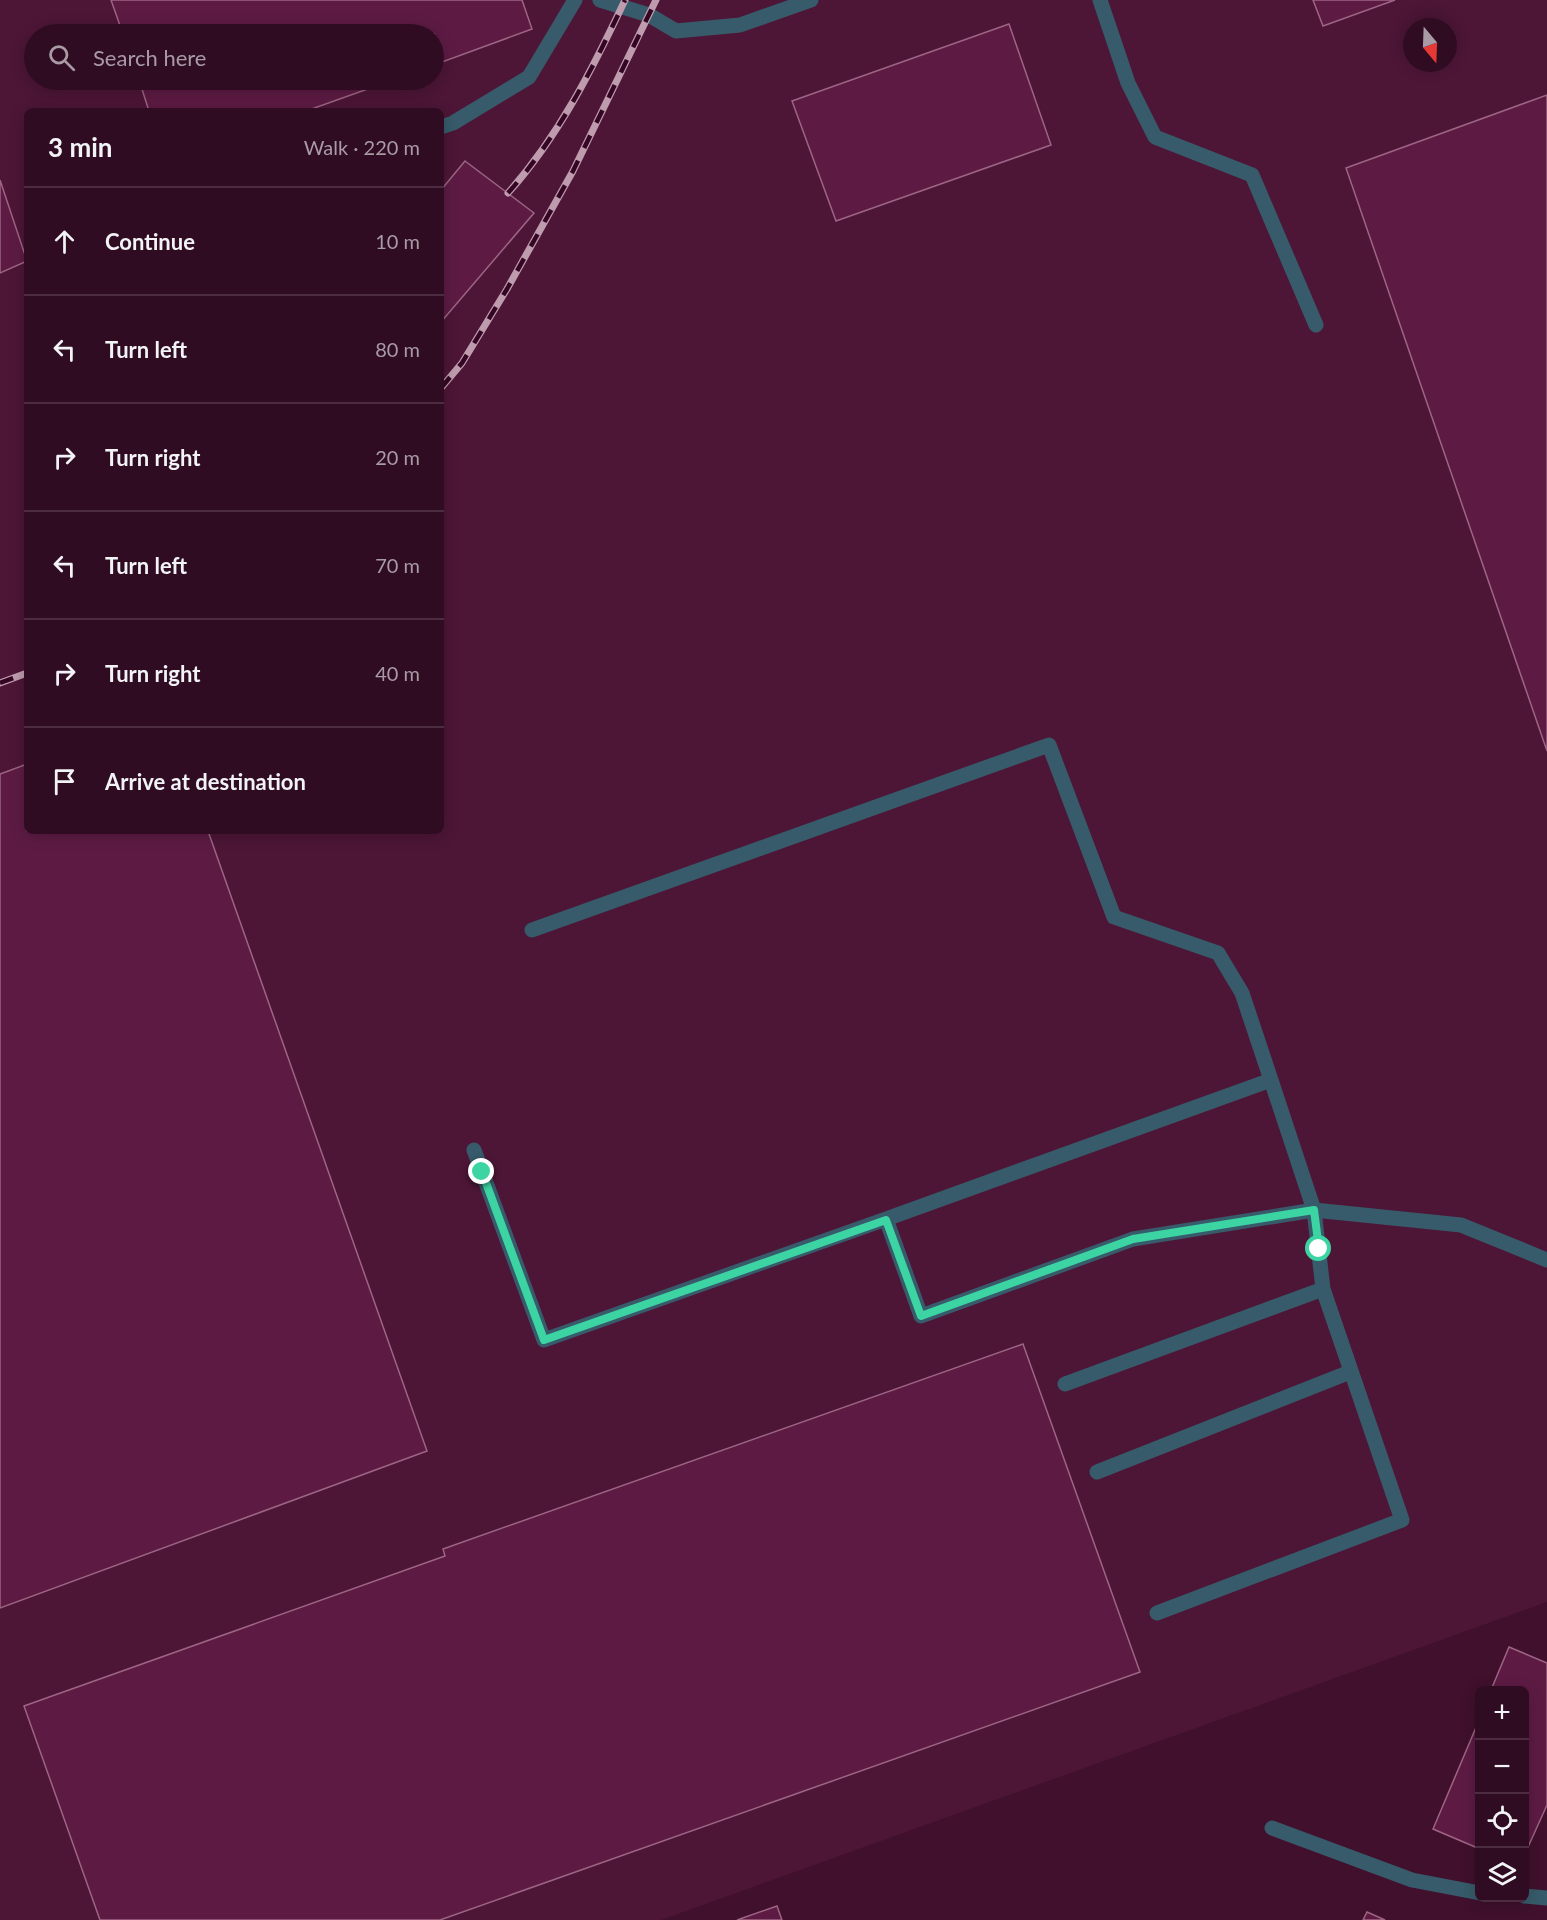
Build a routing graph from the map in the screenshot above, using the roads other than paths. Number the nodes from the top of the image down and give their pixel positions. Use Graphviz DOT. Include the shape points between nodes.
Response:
graph roads {
  1 [pos="575,0"];
  2 [pos="600,0"];
  3 [pos="811,0"];
  4 [pos="1100,0"];
  5 [pos="444,126"];
  6 [pos="1316,325"];
  7 [pos="532,930"];
  8 [pos="1270,1080"];
  9 [pos="474,1150"];
  10 [pos="1314,1210"];
  11 [pos="886,1220"];
  12 [pos="1547,1260"];
  13 [pos="1323,1289"];
  14 [pos="1350,1371"];
  15 [pos="1065,1384"];
  16 [pos="1097,1472"];
  17 [pos="1157,1613"];
  18 [pos="1272,1828"];
  19 [pos="1475,1892"];
  20 [pos="1529,1896"];
  21 [pos="1547,1898"];
  1 -- 5 [label="lane" via="529,77"];
  2 -- 3 [label="lane" via="649,15 676,31 740,25"];
  4 -- 6 [label="lane" via="1128,83 1155,137 1252,175"];
  7 -- 8 [label="lane" via="1049,746 1114,917 1218,953 1242,993"];
  8 -- 10 [label="lane"];
  8 -- 11 [label="lane"];
  9 -- 11 [label="lane" via="544,1340"];
  10 -- 11 [label="lane" via="1133,1239 921,1316"];
  10 -- 12 [label="lane" via="1461,1225"];
  10 -- 13 [label="lane"];
  13 -- 14 [label="lane"];
  13 -- 15 [label="lane"];
  14 -- 16 [label="lane"];
  14 -- 17 [label="lane" via="1402,1520"];
  18 -- 19 [label="lane" via="1412,1880"];
  20 -- 21 [label="lane"];
}
